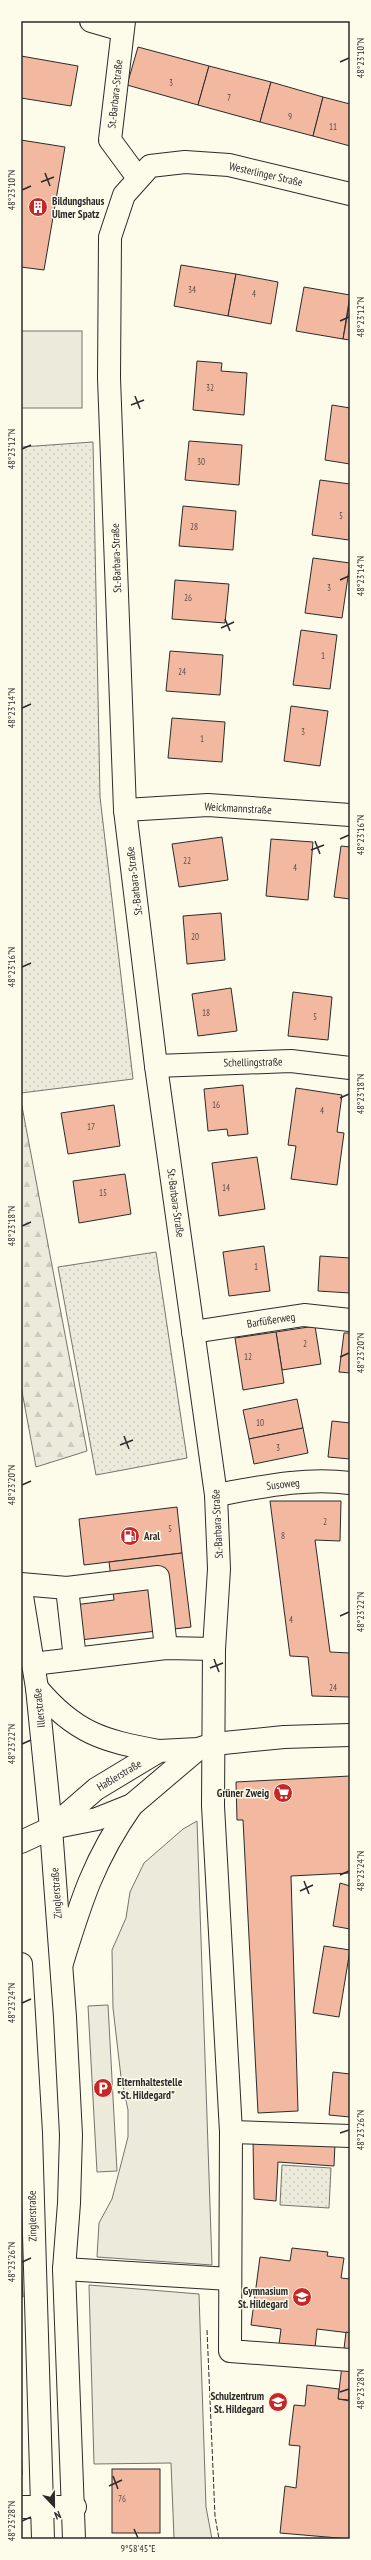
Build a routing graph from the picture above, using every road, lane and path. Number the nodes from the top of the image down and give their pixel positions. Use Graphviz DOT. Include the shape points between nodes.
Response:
graph roads {
  1 [pos="92,21"];
  2 [pos="123,25"];
  3 [pos="138,178"];
  4 [pos="350,194"];
  5 [pos="125,810"];
  6 [pos="350,812"];
  7 [pos="156,1066"];
  8 [pos="350,1068"];
  9 [pos="350,1320"];
  10 [pos="193,1332"];
  11 [pos="350,1483"];
  12 [pos="216,1496"];
  13 [pos="21,1584"];
  14 [pos="67,1588"];
  15 [pos="21,1590"];
  16 [pos="166,1648"];
  17 [pos="214,1649"];
  18 [pos="75,1659"];
  19 [pos="33,1664"];
  20 [pos="37,1688"];
  21 [pos="350,1735"];
  22 [pos="206,1747"];
  23 [pos="159,1751"];
  24 [pos="132,1805"];
  25 [pos="51,1828"];
  26 [pos="21,1842"];
  27 [pos="62,1963"];
  28 [pos="21,1964"];
  29 [pos="231,2132"];
  30 [pos="350,2136"];
  31 [pos="26,2210"];
  32 [pos="64,2269"];
  33 [pos="230,2279"];
  34 [pos="350,2360"];
  35 [pos="21,2507"];
  36 [pos="74,2507"];
  37 [pos="42,2508"];
  38 [pos="43,2539"];
  39 [pos="74,2539"];
  1 -- 2 [label="street, St.-Barbara-Straße"];
  2 -- 3 [label="street, St.-Barbara-Straße" via="110,140"];
  3 -- 4 [label="street, Westerlinger Straße" via="150,166 185,162 229,165"];
  3 -- 5 [label="street, St.-Barbara-Straße" via="124,195 110,237 110,378"];
  5 -- 6 [label="street, Weickmannstraße" via="208,805"];
  5 -- 7 [label="street, St.-Barbara-Straße"];
  7 -- 8 [label="street, Schellingstraße" via="291,1062"];
  7 -- 10 [label="street, St.-Barbara-Straße"];
  9 -- 10 [label="street, Barfüßerweg" via="304,1315"];
  10 -- 12 [label="street, St.-Barbara-Straße"];
  11 -- 12 [label="street, Susoweg" via="325,1480 267,1486"];
  12 -- 17 [label="street, St.-Barbara-Straße" via="219,1569"];
  13 -- 14 [label="street"];
  14 -- 16 [label="street" via="158,1577"];
  14 -- 18 [label="street"];
  15 -- 19 [label="street, Illerstraße"];
  16 -- 17 [label="street"];
  16 -- 18 [label="street"];
  17 -- 22 [label="street, St.-Barbara-Straße"];
  18 -- 19 [label="street"];
  19 -- 20 [label="street, Illerstraße"];
  20 -- 23 [label="street" via="56,1710 75,1725 118,1743"];
  20 -- 25 [label="street, Illerstraße"];
  21 -- 22 [label="street, Haßlerstraße" via="284,1737"];
  22 -- 23 [label="street, Haßlerstraße"];
  22 -- 24 [label="street, Haßlerstraße"];
  22 -- 29 [label="street" via="213,1806"];
  23 -- 25 [label="street, Haßlerstraße" via="96,1789"];
  24 -- 25 [label="street, Haßlerstraße" via="97,1819"];
  24 -- 27 [label="street" via="113,1832 89,1878"];
  25 -- 26 [label="street, Haßlerstraße"];
  25 -- 27 [label="street, Zinglerstraße"];
  27 -- 32 [label="street, Zinglerstraße" via="71,2135"];
  28 -- 31 [label="street, Zinglerstraße" via="31,2133"];
  29 -- 30 [label="street"];
  29 -- 33 [label="street"];
  31 -- 37 [label="street, Zinglerstraße"];
  32 -- 33 [label="street"];
  32 -- 36 [label="street, Zinglerstraße"];
  33 -- 34 [label="street" via="230,2351"];
  35 -- 37 [label="street"];
  36 -- 37 [label="street"];
  36 -- 39 [label="street, Zinglerstraße"];
  37 -- 38 [label="street, Zinglerstraße"];
}
